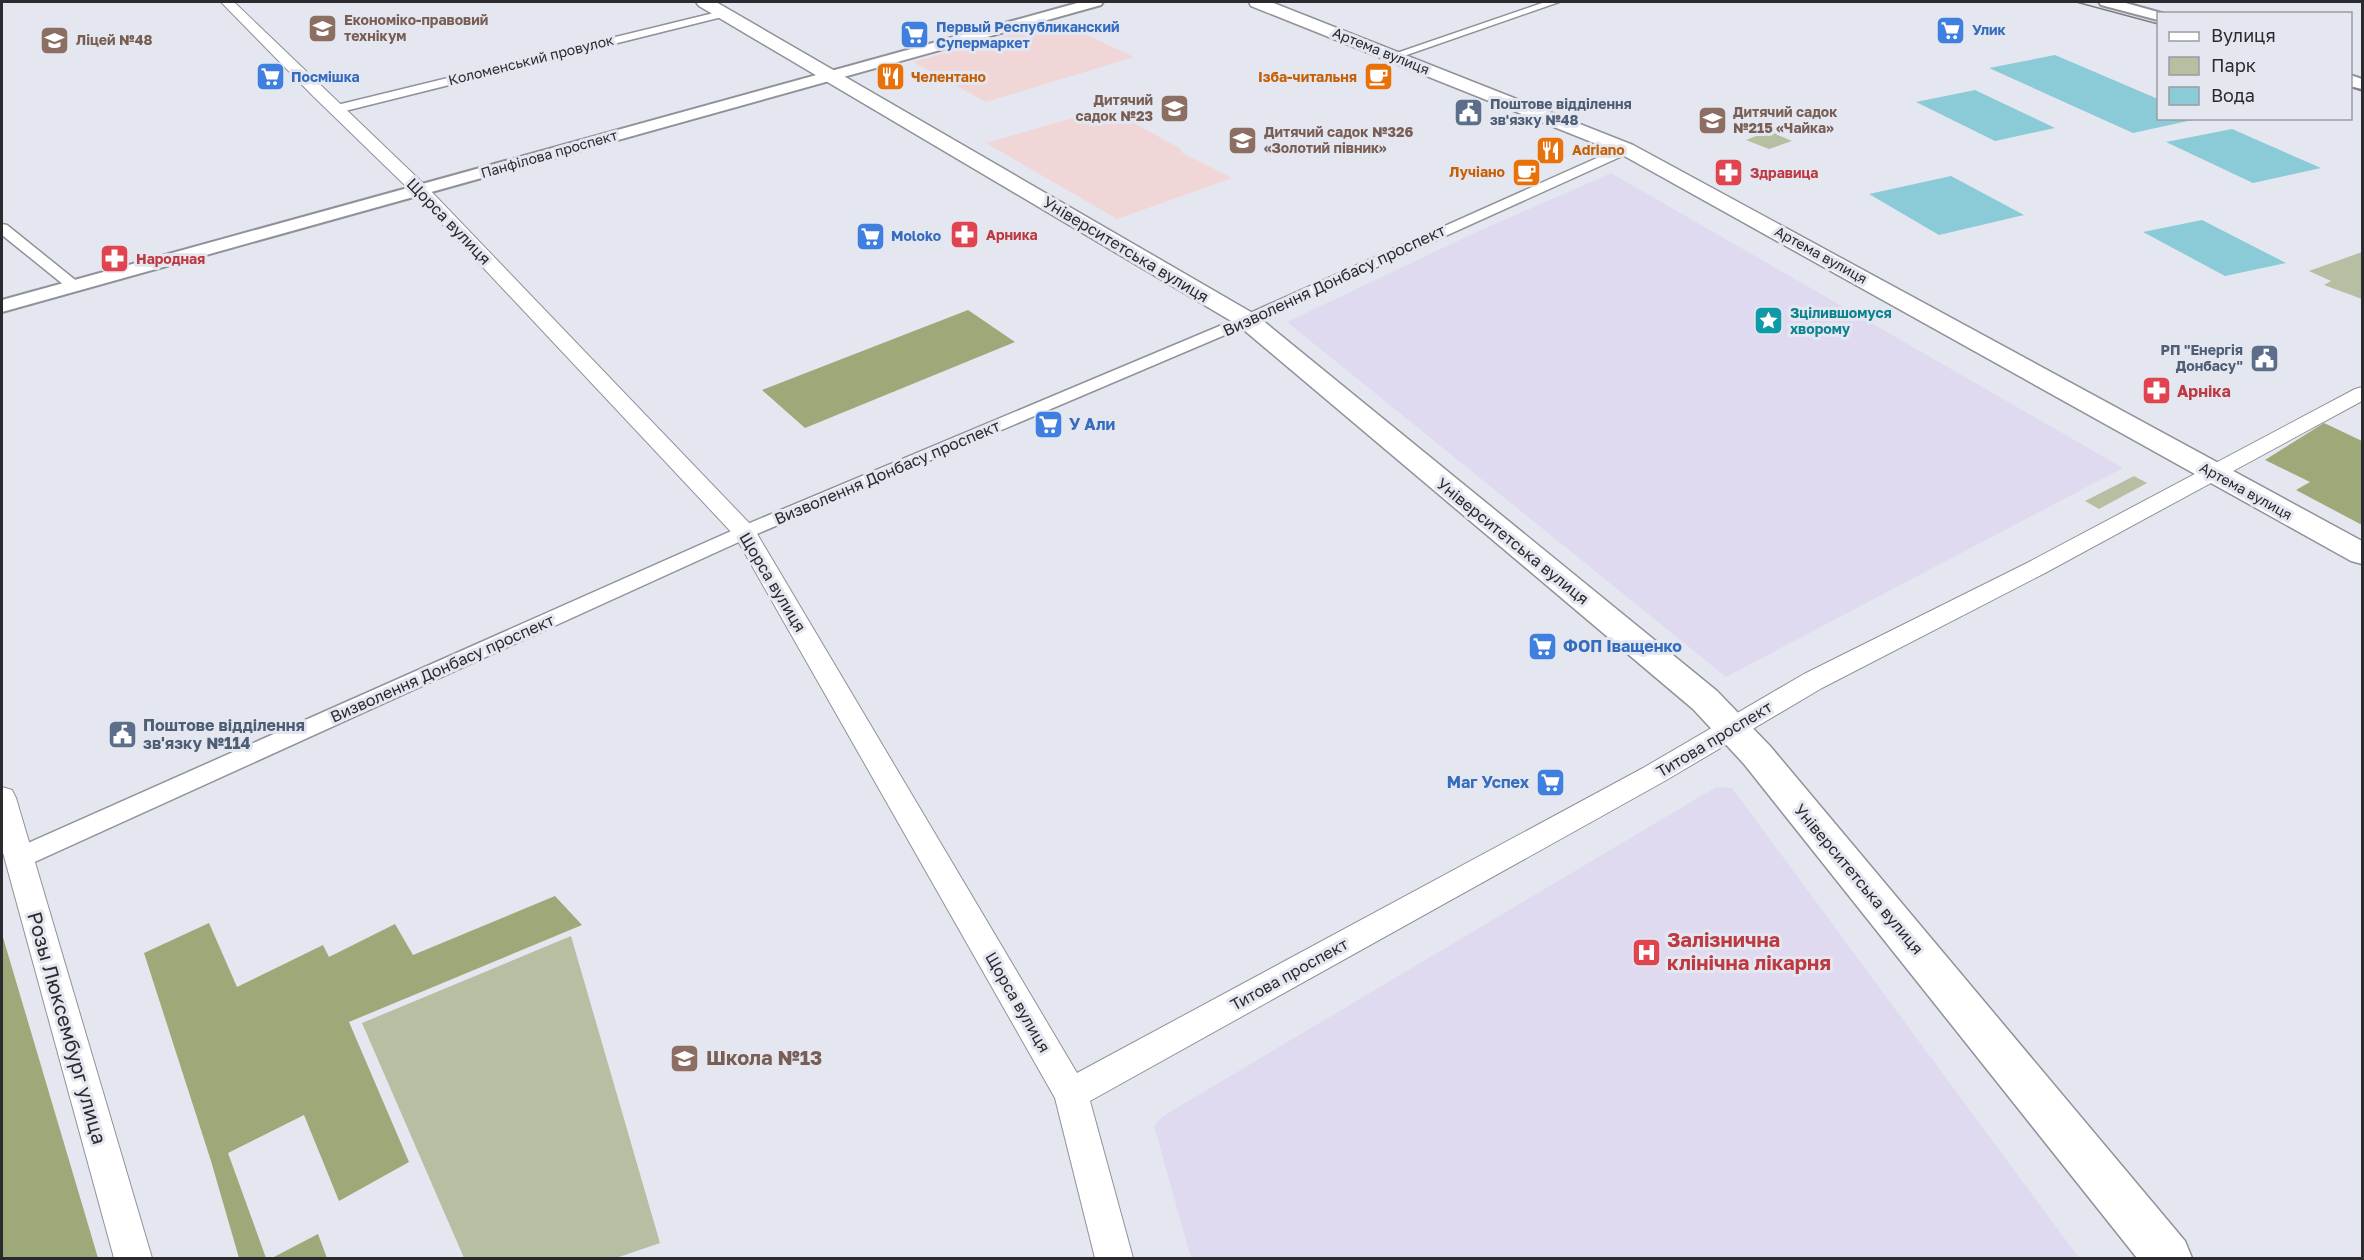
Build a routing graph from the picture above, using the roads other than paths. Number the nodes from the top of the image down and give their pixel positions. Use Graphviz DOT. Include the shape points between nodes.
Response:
graph roads {
  1 [pos="227,2"];
  2 [pos="705,2"];
  3 [pos="1096,2"];
  4 [pos="1257,2"];
  5 [pos="1554,2"];
  6 [pos="2106,2"];
  7 [pos="726,14"];
  8 [pos="2157,15"];
  9 [pos="1394,56"];
  10 [pos="832,75"];
  11 [pos="337,109"];
  12 [pos="1626,149"];
  13 [pos="421,191"];
  14 [pos="2,228"];
  15 [pos="74,286"];
  16 [pos="2,306"];
  17 [pos="1247,320"];
  18 [pos="2362,393"];
  19 [pos="2213,473"];
  20 [pos="745,532"];
  21 [pos="2362,554"];
  22 [pos="1732,727"];
  23 [pos="2,798"];
  24 [pos="19,858"];
  25 [pos="1071,1094"];
  26 [pos="132,1258"];
  27 [pos="1114,1258"];
  28 [pos="2168,1258"];
  1 -- 11 [label="street, Щорса вулиця"];
  2 -- 7 [label="main road, Університетська вулиця"];
  3 -- 10 [label="main road, Панфілова проспект"];
  4 -- 9 [label="main road, Артема вулиця"];
  5 -- 9 [label="street"];
  6 -- 8 [label="main road"];
  7 -- 10 [label="main road, Університетська вулиця"];
  7 -- 11 [label="street, Коломенський провулок"];
  9 -- 12 [label="main road, Артема вулиця"];
  10 -- 13 [label="main road, Панфілова проспект"];
  10 -- 17 [label="main road, Університетська вулиця"];
  11 -- 13 [label="street, Щорса вулиця"];
  12 -- 17 [label="street, Визволення Донбасу проспект"];
  12 -- 19 [label="main road, Артема вулиця"];
  13 -- 15 [label="main road, Панфілова проспект"];
  13 -- 20 [label="street, Щорса вулиця"];
  14 -- 15 [label="street"];
  15 -- 16 [label="main road, Панфілова проспект"];
  17 -- 20 [label="street, Визволення Донбасу проспект"];
  17 -- 22 [label="main road, Університетська вулиця" via="1705,700"];
  18 -- 19 [label="street, Титова проспект"];
  19 -- 21 [label="main road, Артема вулиця"];
  19 -- 22 [label="street, Титова проспект"];
  20 -- 24 [label="street, Визволення Донбасу проспект"];
  20 -- 25 [label="street, Щорса вулиця"];
  22 -- 25 [label="street, Титова проспект" via="1653,776"];
  22 -- 28 [label="main road, Університетська вулиця"];
  23 -- 24 [label="street, Розы Люксембург улица"];
  24 -- 26 [label="street, Розы Люксембург улица"];
  25 -- 27 [label="street, Щорса вулиця"];
}
